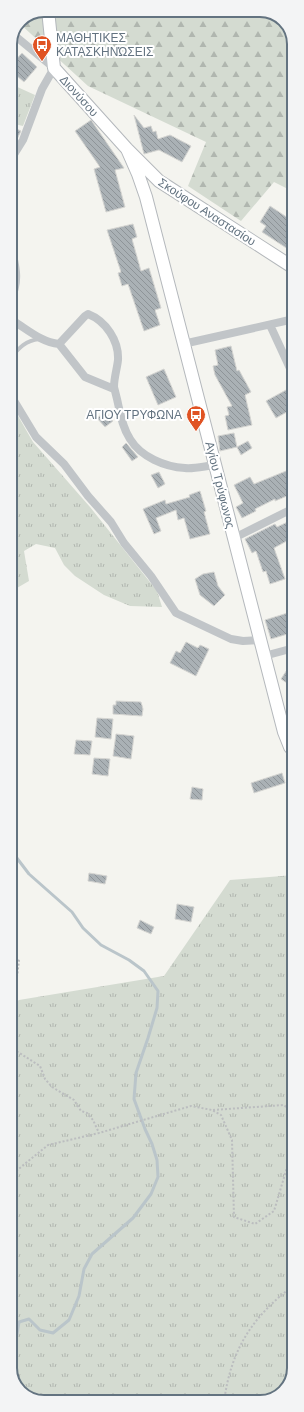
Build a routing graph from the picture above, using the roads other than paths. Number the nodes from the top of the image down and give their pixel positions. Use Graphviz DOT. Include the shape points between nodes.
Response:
graph roads {
  1 [pos="49,17"];
  2 [pos="18,39"];
  3 [pos="54,68"];
  4 [pos="127,149"];
  5 [pos="17,150"];
  6 [pos="159,181"];
  7 [pos="146,197"];
  8 [pos="287,263"];
  9 [pos="287,321"];
  10 [pos="17,324"];
  11 [pos="270,325"];
  12 [pos="40,339"];
  13 [pos="59,344"];
  14 [pos="183,344"];
  15 [pos="17,350"];
  16 [pos="287,362"];
  17 [pos="114,389"];
  18 [pos="17,406"];
  19 [pos="215,465"];
  20 [pos="287,512"];
  21 [pos="234,538"];
  22 [pos="260,640"];
  23 [pos="287,650"];
  24 [pos="264,656"];
  25 [pos="287,740"];
  1 -- 3 [label="main road, Διονύσου"];
  2 -- 3 [label="street"];
  3 -- 4 [label="main road, Διονύσου"];
  3 -- 5 [label="street" via="42,89"];
  4 -- 6 [label="main road, Σκούφου Αναστασίου"];
  4 -- 7 [label="main road, Αγίου Τρύφωνος"];
  6 -- 7 [label="main road" via="150,183"];
  6 -- 8 [label="main road, Σκούφου Αναστασίου"];
  7 -- 14 [label="main road, Αγίου Τρύφωνος"];
  9 -- 11 [label="street"];
  10 -- 12 [label="street"];
  11 -- 14 [label="street"];
  11 -- 16 [label="street"];
  12 -- 13 [label="street"];
  12 -- 15 [label="lane" via="28,341"];
  13 -- 17 [label="street" via="84,377"];
  13 -- 17 [label="street" via="88,314 104,324 112,334 118,359"];
  14 -- 19 [label="main road, Αγίου Τρύφωνος"];
  17 -- 19 [label="street" via="118,409 130,440 140,451 153,460 185,468"];
  18 -- 22 [label="street" via="36,437 64,464 176,612 231,639"];
  19 -- 21 [label="main road, Αγίου Τρύφωνος"];
  20 -- 21 [label="street"];
  21 -- 22 [label="main road, Αγίου Τρύφωνος"];
  22 -- 24 [label="main road, Αγίου Τρύφωνος"];
  23 -- 24 [label="street"];
  24 -- 25 [label="main road, Αγίου Τρύφωνος"];
}
